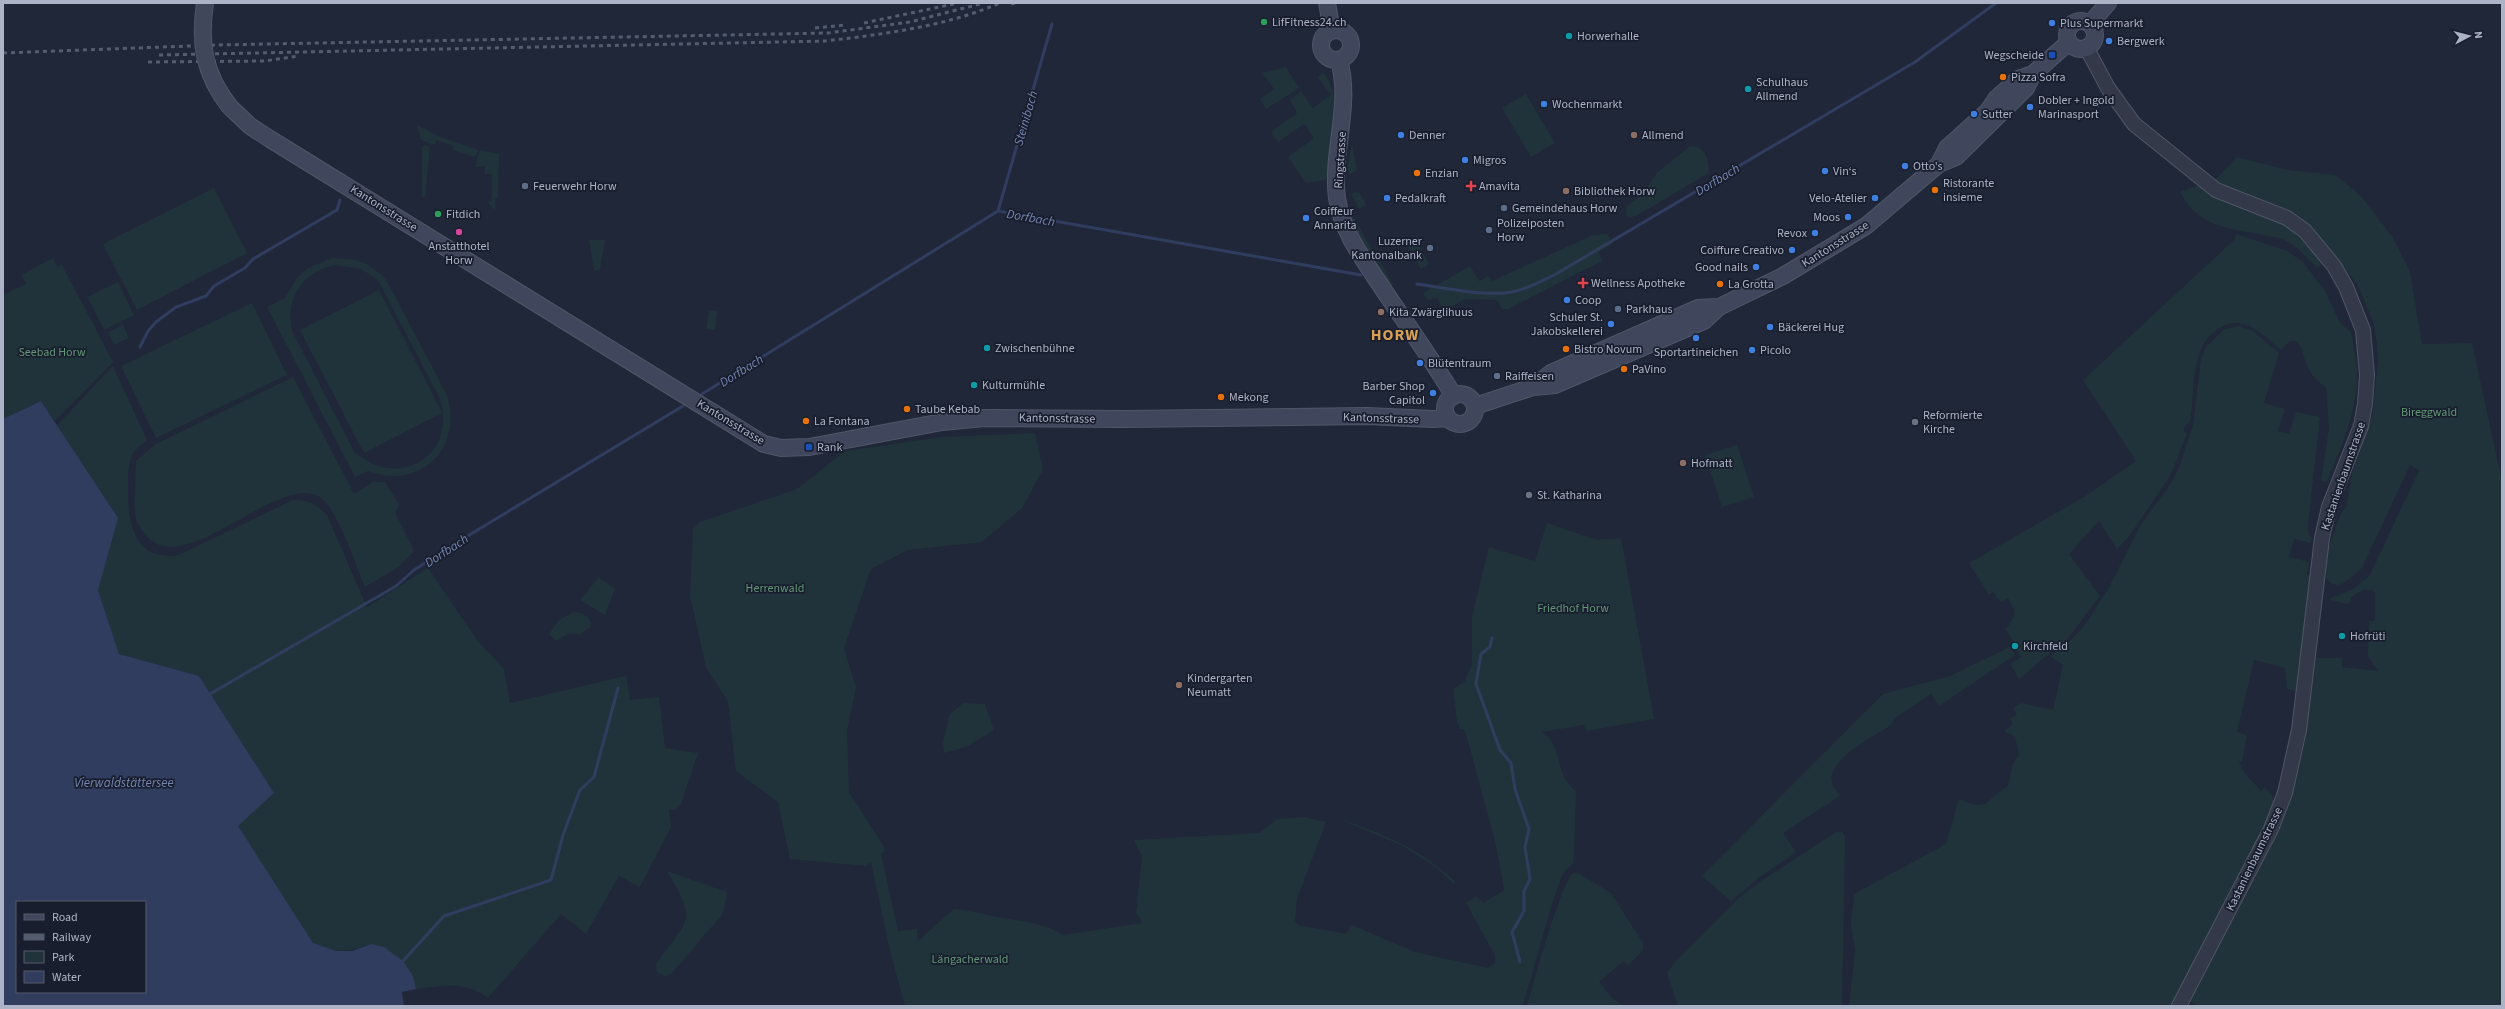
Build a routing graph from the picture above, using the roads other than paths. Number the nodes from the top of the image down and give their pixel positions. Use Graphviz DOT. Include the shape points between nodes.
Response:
graph roads {
  1 [pos="205,3"];
  2 [pos="1327,3"];
  3 [pos="2108,3"];
  4 [pos="2090,24"];
  5 [pos="2069,42"];
  6 [pos="2086,47"];
  7 [pos="1454,396"];
  8 [pos="1475,406"];
  9 [pos="1448,418"];
  10 [pos="2179,1006"];
  1 -- 9 [label="main road, Kantonsstrasse, bridge" via="202,32 205,59 217,90 250,126 764,444 781,448 809,447 942,422 984,418"];
  2 -- 7 [label="main road, Ringstrasse" via="1332,31 1323,38 1321,48 1326,56 1339,60 1343,83 1343,119 1336,185 1344,222 1366,263"];
  3 -- 4 [label="main road"];
  4 -- 5 [label="main road" via="2080,21 2070,25 2067,35"];
  4 -- 6 [label="main road" via="2094,37 2092,43"];
  5 -- 6 [label="main road" via="2074,47"];
  5 -- 8 [label="main road, Kantonsstrasse" via="2032,74 2018,79 1996,99 1988,111 1947,148 1939,164 1866,226 1833,247 1719,307 1704,322 1555,384 1533,387"];
  6 -- 10 [label="street, Kastanienbaumstrasse" via="2108,88 2134,124 2216,190 2287,218 2305,231 2334,266 2346,287 2360,317 2366,350 2366,396 2361,426 2329,507 2322,538 2299,730 2285,793 2271,828"];
  7 -- 8 [label="main road" via="1467,396"];
  7 -- 9 [label="main road" via="1445,408"];
  8 -- 9 [label="main road" via="1472,418 1465,423 1457,423"];
}
